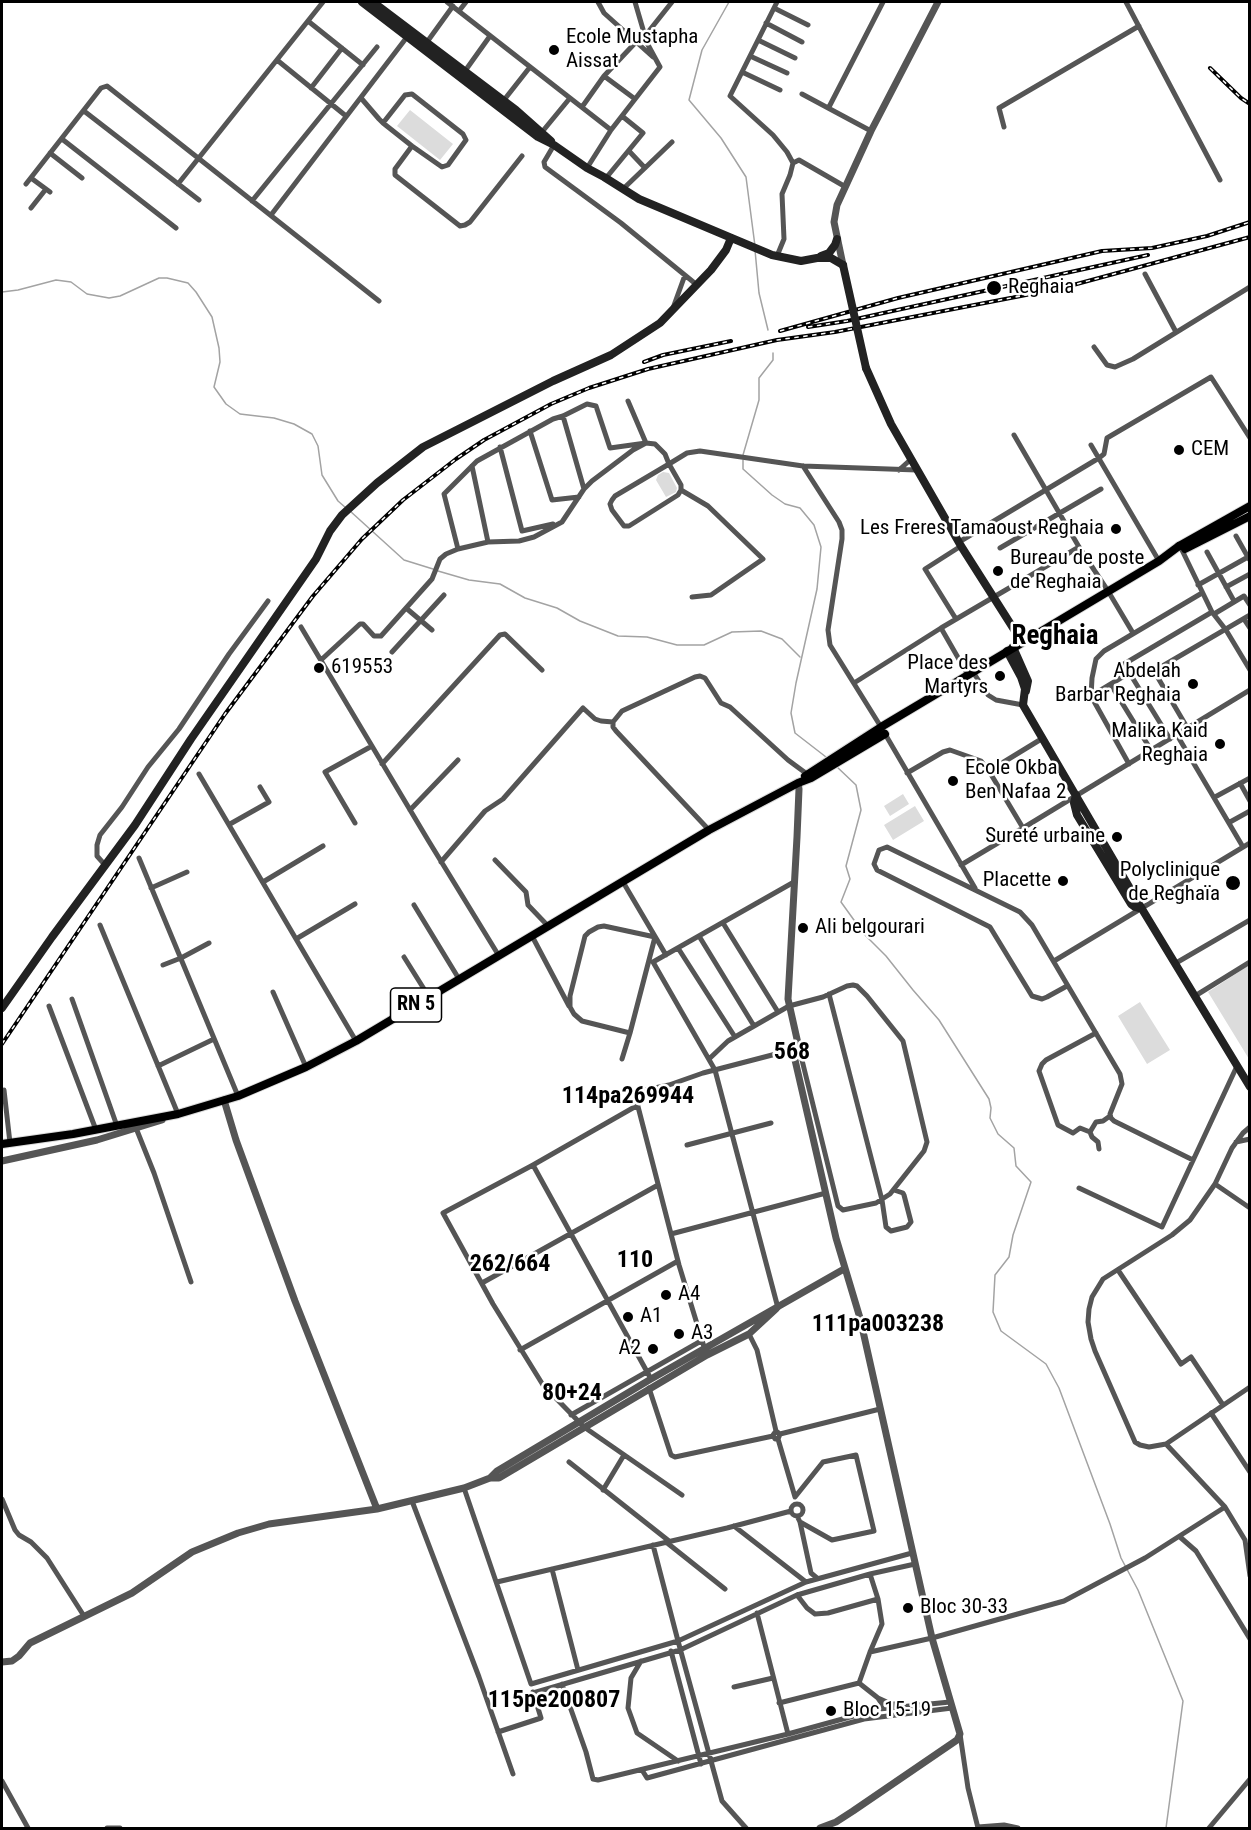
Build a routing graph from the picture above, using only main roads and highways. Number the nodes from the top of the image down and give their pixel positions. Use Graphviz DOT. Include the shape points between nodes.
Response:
graph roads {
  1 [pos="362,2"];
  2 [pos="373,2"];
  3 [pos="554,145"];
  4 [pos="731,238"];
  5 [pos="837,239"];
  6 [pos="817,258"];
  7 [pos="1250,506"];
  8 [pos="1250,516"];
  9 [pos="1180,548"];
  10 [pos="1022,642"];
  11 [pos="1010,649"];
  12 [pos="820,769"];
  13 [pos="798,783"];
  14 [pos="2,1008"];
  15 [pos="1250,1087"];
  16 [pos="6,1144"];
  1 -- 3 [label="main road" via="538,137"];
  2 -- 3 [label="main road" via="504,100"];
  3 -- 4 [label="main road" via="639,199"];
  4 -- 6 [label="main road" via="774,256 801,261"];
  4 -- 14 [label="main road" via="697,285 660,323 612,355 423,447 342,515 135,825"];
  5 -- 6 [label="main road" via="829,253"];
  6 -- 10 [label="main road, bridge" via="831,258 843,265 866,368 891,424"];
  7 -- 9 [label="main road, RN 5"];
  8 -- 9 [label="main road, RN 5"];
  9 -- 10 [label="main road, RN 5"];
  10 -- 11 [label="main road, RN 5"];
  11 -- 12 [label="main road, RN 5"];
  11 -- 15 [label="main road" via="1025,689 1023,705 1076,795 1077,815 1131,904 1142,909"];
  12 -- 13 [label="main road, RN 5"];
  12 -- 13 [label="main road, RN 5"];
  13 -- 16 [label="main road, RN 5" via="710,830 306,1067 238,1096 178,1114"];
}
